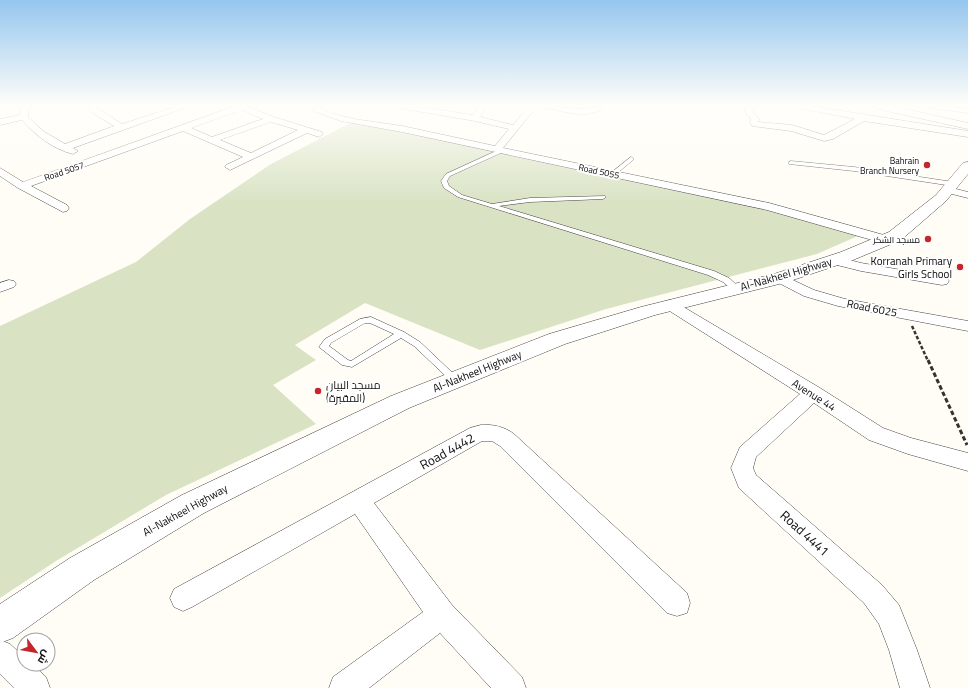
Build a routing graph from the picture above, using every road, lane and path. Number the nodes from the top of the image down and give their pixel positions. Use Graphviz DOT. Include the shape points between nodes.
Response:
graph roads {
  1 [pos="46,138"];
  2 [pos="90,138"];
  3 [pos="156,138"];
  4 [pos="208,138"];
  5 [pos="218,138"];
  6 [pos="289,138"];
  7 [pos="444,138"];
  8 [pos="509,138"];
  9 [pos="213,140"];
  10 [pos="63,148"];
  11 [pos="500,150"];
  12 [pos="251,157"];
  13 [pos="98,159"];
  14 [pos="631,159"];
  15 [pos="790,163"];
  16 [pos="968,166"];
  17 [pos="230,167"];
  18 [pos="0,171"];
  19 [pos="613,174"];
  20 [pos="22,186"];
  21 [pos="956,189"];
  22 [pos="603,197"];
  23 [pos="492,205"];
  24 [pos="63,208"];
  25 [pos="886,240"];
  26 [pos="834,260"];
  27 [pos="780,278"];
  28 [pos="942,281"];
  29 [pos="737,289"];
  30 [pos="670,305"];
  31 [pos="907,315"];
  32 [pos="968,326"];
  33 [pos="401,334"];
  34 [pos="455,380"];
  35 [pos="813,393"];
  36 [pos="968,447"];
  37 [pos="968,462"];
  38 [pos="358,500"];
  39 [pos="183,598"];
  40 [pos="677,603"];
  41 [pos="442,615"];
  42 [pos="0,625"];
  43 [pos="0,654"];
  44 [pos="35,688"];
  45 [pos="344,688"];
  46 [pos="511,688"];
  47 [pos="915,688"];
  1 -- 10 [label="street"];
  2 -- 10 [label="street"];
  3 -- 13 [label="street, Road 5057"];
  4 -- 9 [label="street"];
  5 -- 9 [label="street"];
  6 -- 12 [label="street"];
  7 -- 11 [label="street, Road 5055"];
  8 -- 11 [label="street"];
  9 -- 12 [label="street"];
  10 -- 13 [label="street"];
  11 -- 19 [label="street, Road 5055"];
  11 -- 23 [label="lane" via="457,170 444,181 446,187 460,196"];
  12 -- 17 [label="street"];
  13 -- 20 [label="street, Road 5057"];
  14 -- 19 [label="lane"];
  15 -- 21 [label="lane" via="840,167"];
  16 -- 21 [label="street, Al-Nakheel Highway"];
  18 -- 20 [label="street, Road 5057"];
  19 -- 25 [label="street, Road 5055" via="769,207"];
  20 -- 24 [label="street, Road 5057"];
  21 -- 25 [label="street, Al-Nakheel Highway" via="941,198 895,236"];
  22 -- 23 [label="lane" via="540,199"];
  23 -- 29 [label="lane" via="711,273"];
  25 -- 26 [label="street, Al-Nakheel Highway"];
  26 -- 27 [label="street, Al-Nakheel Highway"];
  26 -- 28 [label="street"];
  27 -- 29 [label="street, Al-Nakheel Highway"];
  27 -- 31 [label="street, Road 6025" via="809,293 843,303"];
  29 -- 30 [label="street, Al-Nakheel Highway"];
  30 -- 34 [label="street, Al-Nakheel Highway" via="557,339"];
  30 -- 35 [label="street, Avenue 44"];
  31 -- 32 [label="street, Road 6025"];
  31 -- 36 [label="path"];
  33 -- 33 [label="lane" via="366,320 325,342 324,347 346,364 352,364"];
  33 -- 34 [label="lane" via="425,350"];
  34 -- 42 [label="street, Al-Nakheel Highway" via="400,402 193,504 82,568"];
  35 -- 37 [label="street, Avenue 44" via="876,434 908,446"];
  35 -- 47 [label="street, Road 4441" via="747,453 742,468 747,481 873,594 889,615"];
  38 -- 39 [label="street, Road 4442"];
  38 -- 40 [label="street, Road 4442" via="477,434 497,434 507,440"];
  38 -- 41 [label="street"];
  41 -- 45 [label="street"];
  41 -- 46 [label="street"];
  43 -- 44 [label="street"];
}
